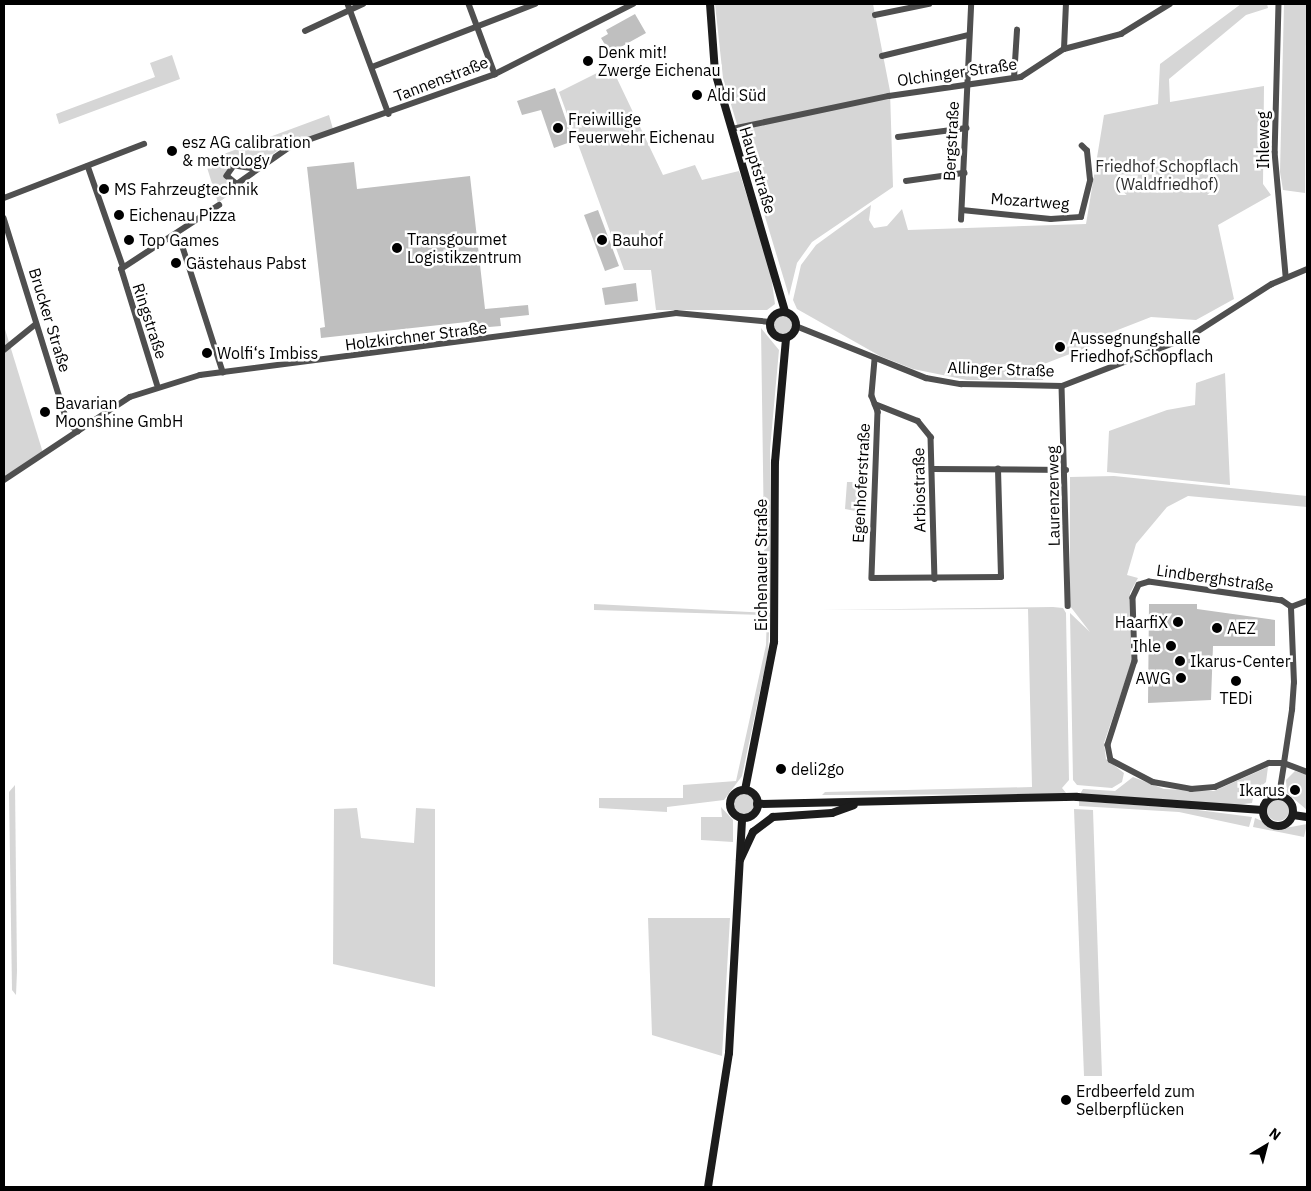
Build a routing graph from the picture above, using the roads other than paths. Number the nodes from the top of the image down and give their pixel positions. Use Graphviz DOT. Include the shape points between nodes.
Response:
graph roads {
  1 [pos="363,4"];
  2 [pos="470,4"];
  3 [pos="535,4"];
  4 [pos="634,4"];
  5 [pos="710,4"];
  6 [pos="929,4"];
  7 [pos="971,4"];
  8 [pos="1066,4"];
  9 [pos="1170,4"];
  10 [pos="1279,4"];
  11 [pos="349,7"];
  12 [pos="875,15"];
  13 [pos="478,28"];
  14 [pos="1017,30"];
  15 [pos="306,31"];
  16 [pos="969,35"];
  17 [pos="1064,49"];
  18 [pos="882,56"];
  19 [pos="372,67"];
  20 [pos="495,74"];
  21 [pos="1014,78"];
  22 [pos="967,85"];
  23 [pos="388,114"];
  24 [pos="966,128"];
  25 [pos="732,129"];
  26 [pos="898,137"];
  27 [pos="144,144"];
  28 [pos="1082,146"];
  29 [pos="88,166"];
  30 [pos="254,170"];
  31 [pos="964,173"];
  32 [pos="906,181"];
  33 [pos="4,198"];
  34 [pos="219,206"];
  35 [pos="962,210"];
  36 [pos="4,218"];
  37 [pos="961,220"];
  38 [pos="175,236"];
  39 [pos="123,266"];
  40 [pos="1307,269"];
  41 [pos="1286,276"];
  42 [pos="785,312"];
  43 [pos="770,322"];
  44 [pos="36,324"];
  45 [pos="796,326"];
  46 [pos="786,338"];
  47 [pos="4,350"];
  48 [pos="875,360"];
  49 [pos="223,372"];
  50 [pos="157,385"];
  51 [pos="1062,386"];
  52 [pos="876,404"];
  53 [pos="75,430"];
  54 [pos="933,469"];
  55 [pos="998,469"];
  56 [pos="1066,470"];
  57 [pos="4,480"];
  58 [pos="935,579"];
  59 [pos="1307,601"];
  60 [pos="1068,606"];
  61 [pos="1291,607"];
  62 [pos="1284,763"];
  63 [pos="1307,772"];
  64 [pos="745,790"];
  65 [pos="1280,796"];
  66 [pos="860,802"];
  67 [pos="757,804"];
  68 [pos="1263,810"];
  69 [pos="1293,814"];
  70 [pos="1307,817"];
  71 [pos="742,818"];
  72 [pos="738,862"];
  73 [pos="708,1187"];
  1 -- 11 [label="street"];
  2 -- 13 [label="street"];
  3 -- 13 [label="street"];
  4 -- 20 [label="street, Tannenstraße"];
  5 -- 25 [label="main road, Hauptstraße" via="715,72"];
  6 -- 12 [label="street"];
  7 -- 16 [label="street, Bergstraße"];
  8 -- 17 [label="street"];
  9 -- 17 [label="street, Olchinger Straße" via="1121,34"];
  10 -- 41 [label="street, Ihleweg" via="1275,152"];
  11 -- 15 [label="street"];
  11 -- 19 [label="street"];
  13 -- 19 [label="street"];
  13 -- 20 [label="street"];
  14 -- 21 [label="street"];
  16 -- 18 [label="street"];
  16 -- 22 [label="street, Bergstraße"];
  17 -- 21 [label="street, Olchinger Straße" via="1034,73"];
  19 -- 23 [label="street"];
  20 -- 23 [label="street, Tannenstraße"];
  21 -- 22 [label="street, Olchinger Straße"];
  22 -- 24 [label="street, Bergstraße"];
  22 -- 25 [label="street, Olchinger Straße" via="889,96"];
  23 -- 30 [label="street, Tannenstraße" via="292,146"];
  24 -- 26 [label="street"];
  24 -- 31 [label="street, Bergstraße"];
  25 -- 42 [label="main road, Hauptstraße"];
  27 -- 29 [label="street"];
  28 -- 35 [label="street, Mozartweg" via="1087,151 1090,180 1081,217 1051,219"];
  29 -- 33 [label="street"];
  29 -- 39 [label="street"];
  31 -- 32 [label="street"];
  31 -- 35 [label="street, Bergstraße"];
  34 -- 38 [label="street, Ringstraße"];
  35 -- 37 [label="street, Bergstraße"];
  36 -- 44 [label="street, Brucker Straße"];
  38 -- 39 [label="street, Ringstraße"];
  38 -- 49 [label="street" via="182,241"];
  39 -- 50 [label="street, Ringstraße" via="122,279"];
  40 -- 41 [label="street, Allinger Straße"];
  41 -- 51 [label="street, Allinger Straße" via="1189,337"];
  42 -- 43 [label="main road"];
  42 -- 45 [label="main road"];
  43 -- 46 [label="main road" via="776,336"];
  43 -- 49 [label="street, Holzkirchner Straße" via="676,313"];
  44 -- 47 [label="street"];
  44 -- 53 [label="street, Brucker Straße"];
  45 -- 46 [label="main road"];
  45 -- 48 [label="street, Allinger Straße" via="826,334"];
  46 -- 64 [label="main road, Eichenauer Straße" via="775,462 774,642"];
  48 -- 51 [label="street, Allinger Straße" via="954,383"];
  48 -- 52 [label="street, Egenhoferstraße"];
  49 -- 50 [label="street, Holzkirchner Straße"];
  50 -- 53 [label="street, Holzkirchner Straße"];
  51 -- 56 [label="street, Laurenzerweg"];
  52 -- 54 [label="street, Arbiostraße" via="923,426 931,437"];
  52 -- 58 [label="street, Egenhoferstraße" via="872,578"];
  53 -- 57 [label="street, Holzkirchner Straße"];
  54 -- 55 [label="street"];
  54 -- 58 [label="street, Arbiostraße"];
  55 -- 56 [label="street"];
  55 -- 58 [label="street" via="1001,577"];
  56 -- 60 [label="street, Laurenzerweg"];
  59 -- 61 [label="street"];
  61 -- 62 [label="street" via="1294,683"];
  61 -- 62 [label="street, Lindberghstraße" via="1282,601 1149,582 1139,586 1133,598 1135,661 1108,745 1115,763 1153,782 1183,788 1215,787 1261,764"];
  62 -- 63 [label="street"];
  62 -- 65 [label="street"];
  64 -- 67 [label="main road"];
  64 -- 71 [label="main road" via="735,793 730,802 733,814"];
  65 -- 68 [label="main road" via="1268,799"];
  65 -- 69 [label="main road" via="1291,802"];
  66 -- 67 [label="main road"];
  66 -- 68 [label="main road" via="1078,797"];
  66 -- 72 [label="main road" via="832,813 773,817 753,832"];
  67 -- 71 [label="main road" via="752,815"];
  68 -- 69 [label="main road" via="1269,823 1278,826"];
  69 -- 70 [label="main road"];
  71 -- 72 [label="main road"];
  72 -- 73 [label="main road" via="729,1053"];
}
